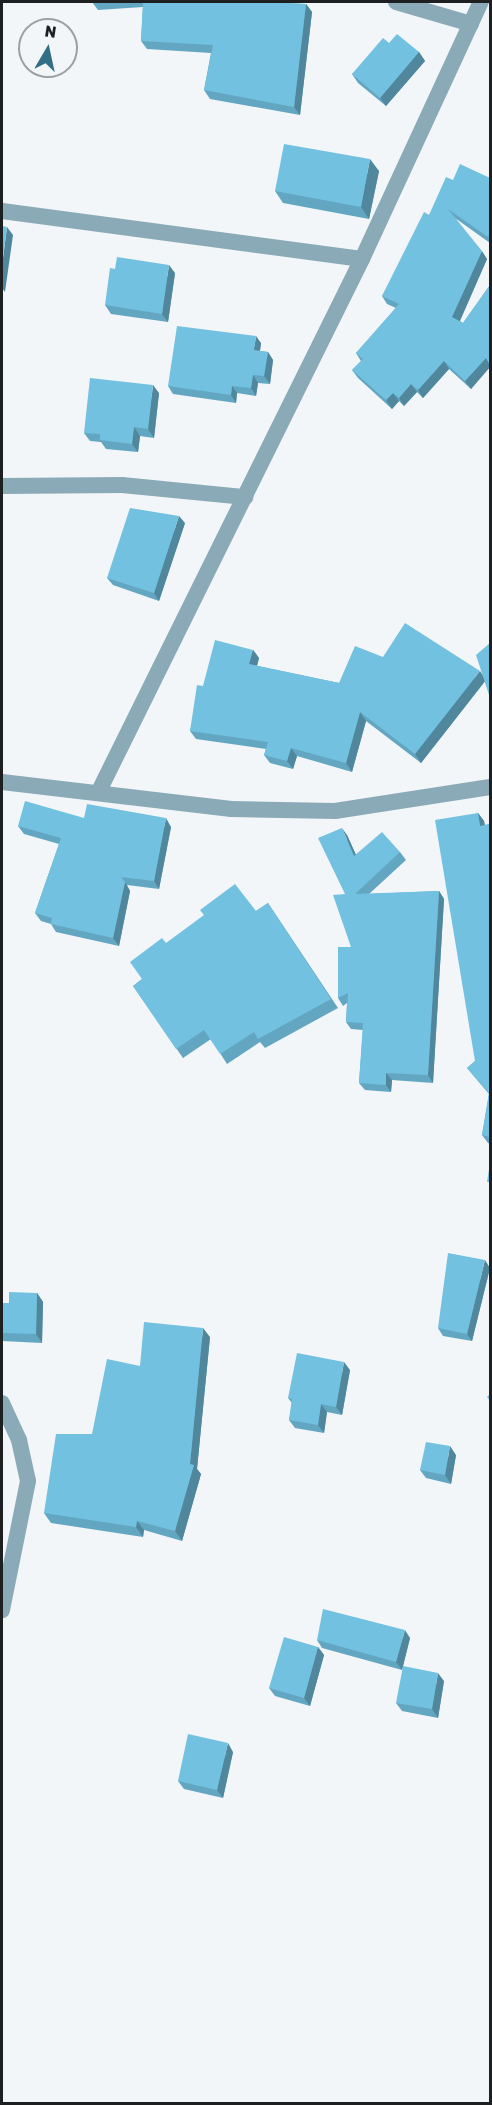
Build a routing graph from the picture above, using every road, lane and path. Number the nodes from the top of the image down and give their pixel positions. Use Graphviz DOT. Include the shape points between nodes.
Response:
graph roads {
  1 [pos="396,2"];
  2 [pos="481,2"];
  3 [pos="471,24"];
  4 [pos="2,211"];
  5 [pos="362,259"];
  6 [pos="2,486"];
  7 [pos="245,497"];
  8 [pos="2,782"];
  9 [pos="490,787"];
  10 [pos="98,793"];
  11 [pos="2,1402"];
  12 [pos="2,1610"];
  1 -- 3 [label="street"];
  2 -- 3 [label="street"];
  3 -- 5 [label="street"];
  4 -- 5 [label="street"];
  5 -- 7 [label="street"];
  6 -- 7 [label="street" via="122,485"];
  7 -- 10 [label="street"];
  8 -- 10 [label="street"];
  9 -- 10 [label="street" via="335,811 231,809"];
  11 -- 12 [label="street" via="20,1440 28,1481"];
}
